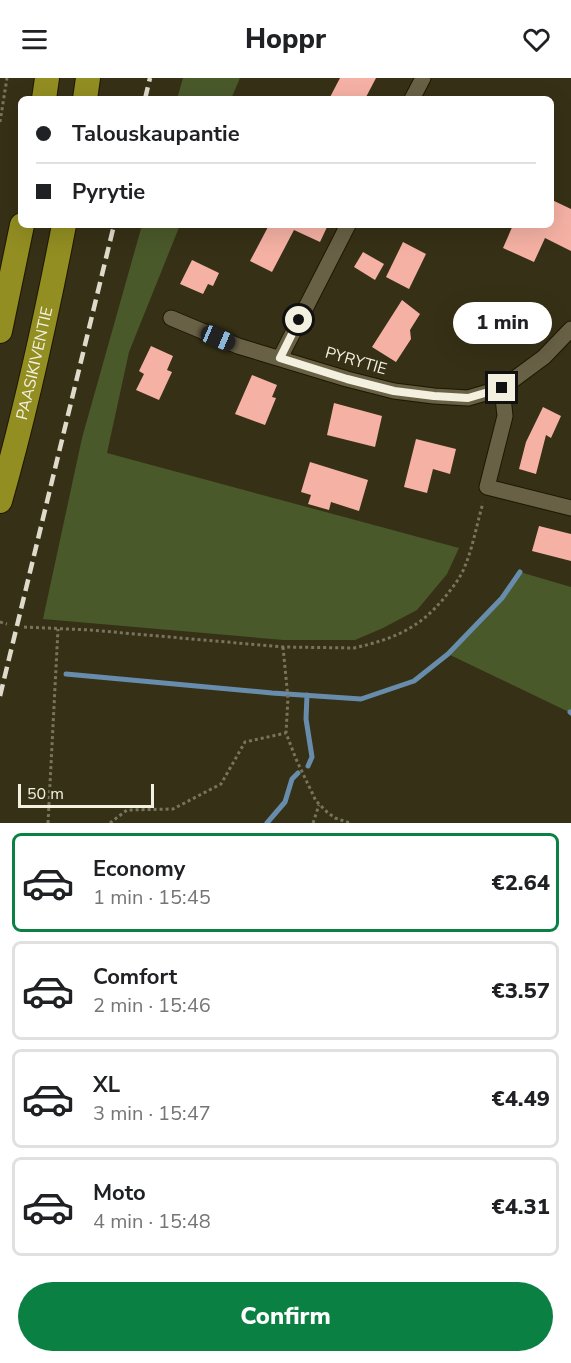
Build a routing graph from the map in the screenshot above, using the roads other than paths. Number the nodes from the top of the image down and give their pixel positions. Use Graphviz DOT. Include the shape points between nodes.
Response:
graph roads {
  1 [pos="47,78"];
  2 [pos="88,78"];
  3 [pos="423,78"];
  4 [pos="44,96"];
  5 [pos="85,96"];
  6 [pos="414,96"];
  7 [pos="21,228"];
  8 [pos="63,228"];
  9 [pos="346,228"];
  10 [pos="171,318"];
  11 [pos="571,329"];
  12 [pos="0,331"];
  13 [pos="280,358"];
  14 [pos="502,388"];
  15 [pos="0,501"];
  16 [pos="571,508"];
  1 -- 4 [label="highway"];
  2 -- 5 [label="highway"];
  3 -- 6 [label="street"];
  7 -- 12 [label="highway"];
  8 -- 15 [label="highway, PAASIKIVENTIE" via="25,407"];
  9 -- 13 [label="street"];
  10 -- 13 [label="street, PYRYTIE" via="238,346"];
  11 -- 14 [label="street" via="544,357"];
  13 -- 14 [label="street, PYRYTIE" via="394,391 468,398"];
  14 -- 16 [label="street" via="505,416 487,487"];
}
